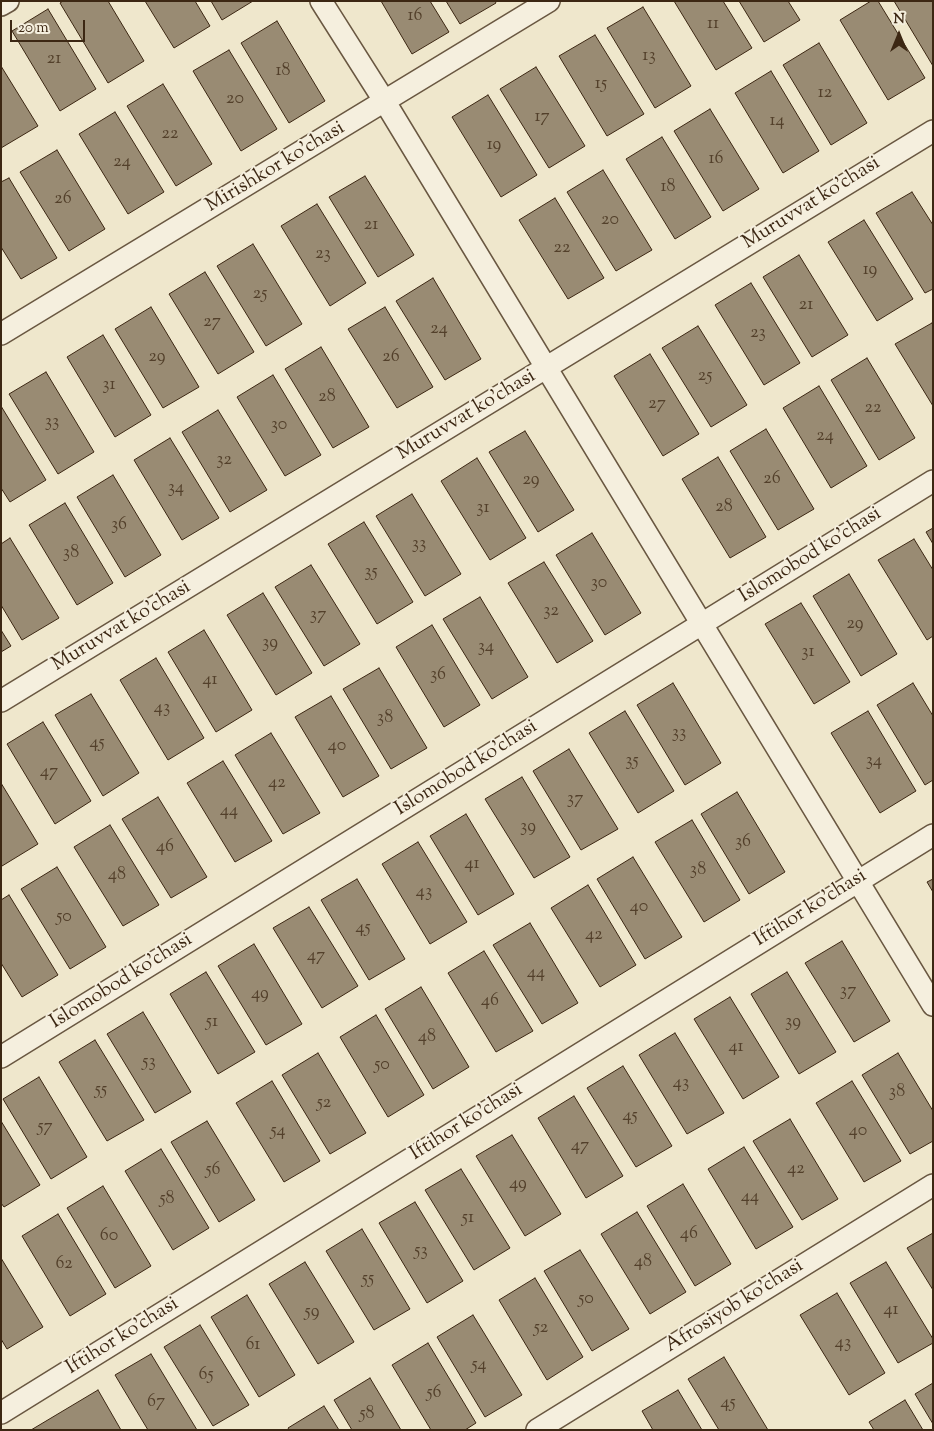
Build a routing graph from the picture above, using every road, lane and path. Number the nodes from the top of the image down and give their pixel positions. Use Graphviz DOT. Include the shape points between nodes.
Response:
graph roads {
  1 [pos="8,1"];
  2 [pos="320,1"];
  3 [pos="549,1"];
  4 [pos="1,5"];
  5 [pos="385,102"];
  6 [pos="933,131"];
  7 [pos="1,334"];
  8 [pos="546,368"];
  9 [pos="933,481"];
  10 [pos="702,624"];
  11 [pos="1,701"];
  12 [pos="933,835"];
  13 [pos="857,880"];
  14 [pos="933,1005"];
  15 [pos="1,1057"];
  16 [pos="933,1185"];
  17 [pos="1,1413"];
  18 [pos="537,1430"];
  1 -- 4 [label="street"];
  2 -- 5 [label="street"];
  3 -- 5 [label="street, Mirishkor ko'chasi"];
  5 -- 7 [label="street, Mirishkor ko'chasi"];
  5 -- 8 [label="street"];
  6 -- 8 [label="street, Muruvvat ko'chasi"];
  8 -- 10 [label="street"];
  8 -- 11 [label="street, Muruvvat ko'chasi"];
  9 -- 10 [label="street, Islomobod ko'chasi"];
  10 -- 13 [label="street"];
  10 -- 15 [label="street, Islomobod ko'chasi"];
  12 -- 13 [label="street, Iftihor ko'chasi"];
  13 -- 14 [label="street"];
  13 -- 17 [label="street, Iftihor ko'chasi"];
  16 -- 18 [label="street, Afrosiyob ko'chasi"];
}
